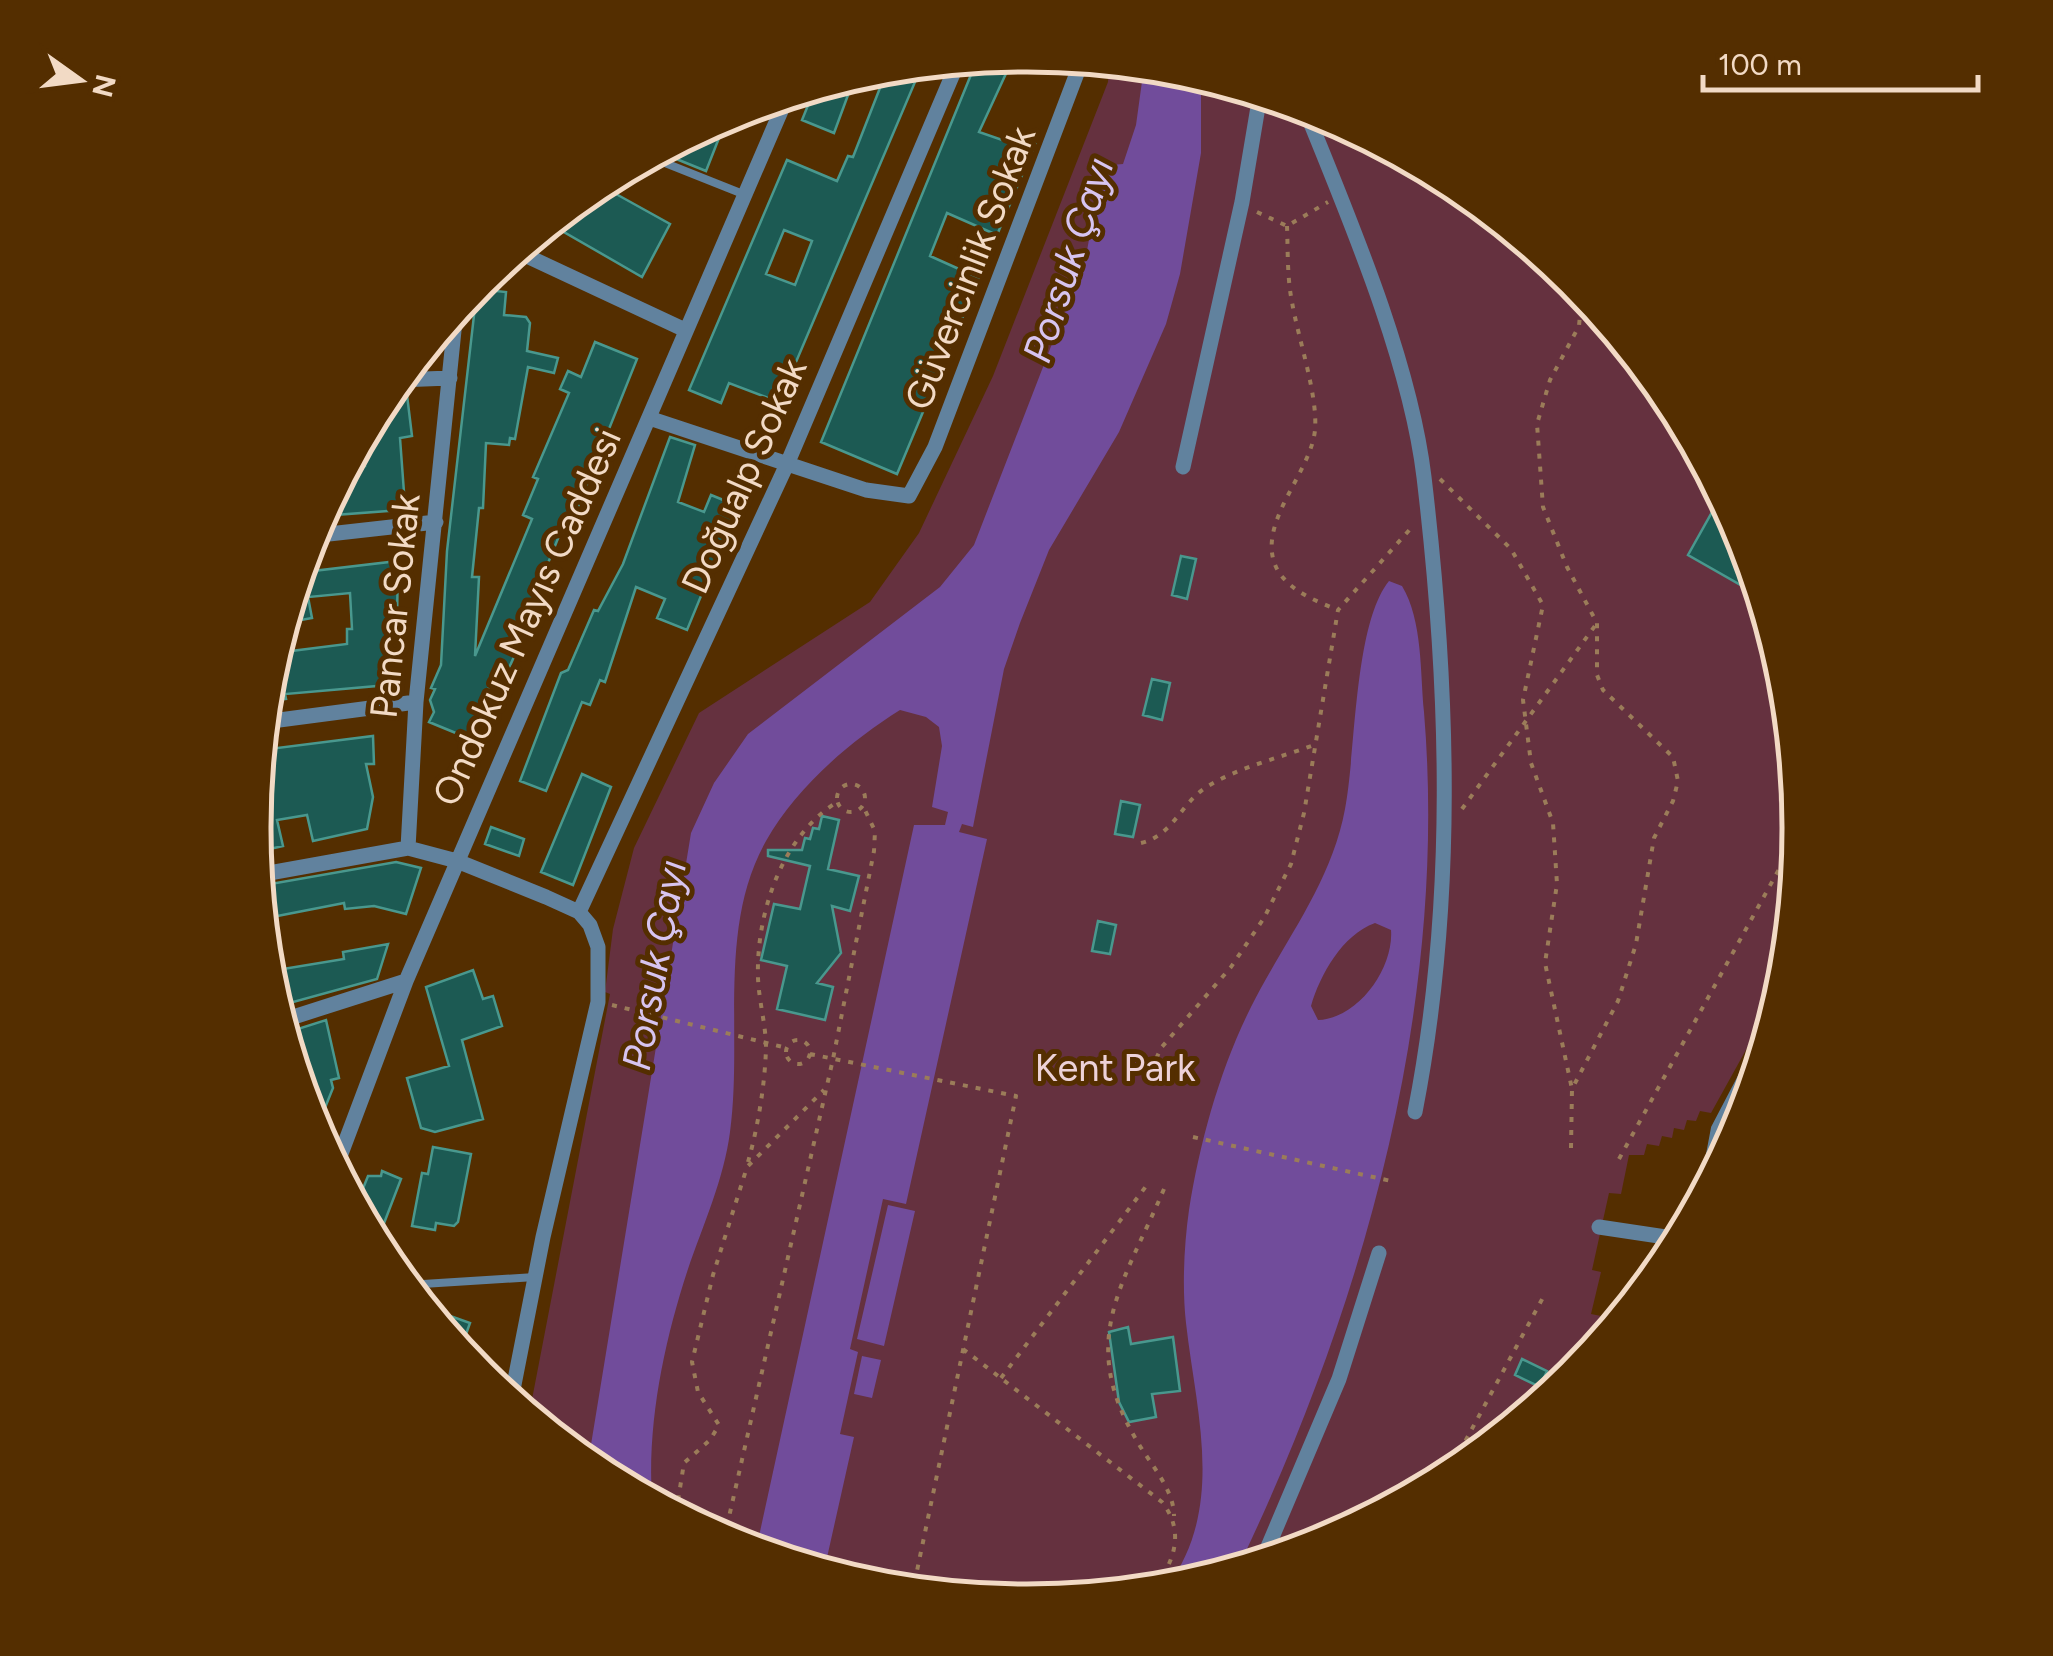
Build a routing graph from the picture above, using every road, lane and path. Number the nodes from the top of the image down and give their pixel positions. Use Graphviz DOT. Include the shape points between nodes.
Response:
graph roads {
  1 [pos="1077,74"];
  2 [pos="952,77"];
  3 [pos="1258,109"];
  4 [pos="779,115"];
  5 [pos="1313,129"];
  6 [pos="667,164"];
  7 [pos="744,194"];
  8 [pos="1340,194"];
  9 [pos="1242,202"];
  10 [pos="1287,226"];
  11 [pos="531,258"];
  12 [pos="1580,314"];
  13 [pos="683,329"];
  14 [pos="454,335"];
  15 [pos="450,378"];
  16 [pos="419,379"];
  17 [pos="649,418"];
  18 [pos="788,462"];
  19 [pos="1183,467"];
  20 [pos="1424,476"];
  21 [pos="1425,512"];
  22 [pos="436,522"];
  23 [pos="331,534"];
  24 [pos="1338,610"];
  25 [pos="1597,623"];
  26 [pos="416,702"];
  27 [pos="279,720"];
  28 [pos="1525,724"];
  29 [pos="1314,745"];
  30 [pos="837,802"];
  31 [pos="863,806"];
  32 [pos="1445,831"];
  33 [pos="1141,843"];
  34 [pos="408,848"];
  35 [pos="456,861"];
  36 [pos="1780,866"];
  37 [pos="273,872"];
  38 [pos="579,912"];
  39 [pos="406,980"];
  40 [pos="628,1008"];
  41 [pos="295,1015"];
  42 [pos="766,1044"];
  43 [pos="786,1048"];
  44 [pos="810,1054"];
  45 [pos="836,1060"];
  46 [pos="1151,1070"];
  47 [pos="826,1088"];
  48 [pos="1572,1089"];
  49 [pos="1733,1094"];
  50 [pos="1415,1112"];
  51 [pos="1194,1137"];
  52 [pos="1712,1144"];
  53 [pos="342,1146"];
  54 [pos="1571,1148"];
  55 [pos="1619,1159"];
  56 [pos="747,1167"];
  57 [pos="1391,1181"];
  58 [pos="1147,1185"];
  59 [pos="1164,1188"];
  60 [pos="1599,1226"];
  61 [pos="1662,1237"];
  62 [pos="1379,1253"];
  63 [pos="535,1278"];
  64 [pos="425,1285"];
  65 [pos="1546,1292"];
  66 [pos="963,1349"];
  67 [pos="1001,1378"];
  68 [pos="515,1384"];
  69 [pos="1465,1442"];
  70 [pos="678,1498"];
  71 [pos="1174,1516"];
  72 [pos="728,1522"];
  73 [pos="1269,1543"];
  74 [pos="1168,1570"];
  75 [pos="916,1575"];
  1 -- 18 [label="street, Güvercinlik Sokak" via="935,447 909,496 866,490"];
  2 -- 18 [label="street, Doğualp Sokak"];
  3 -- 9 [label="street"];
  4 -- 7 [label="street, Ondokuz Mayıs Caddesi"];
  5 -- 8 [label="street"];
  6 -- 7 [label="lane"];
  7 -- 13 [label="street, Ondokuz Mayıs Caddesi"];
  8 -- 10 [label="path"];
  8 -- 20 [label="street" via="1388,336"];
  9 -- 10 [label="path"];
  9 -- 19 [label="street"];
  10 -- 24 [label="path" via="1291,296 1315,428 1277,522 1274,551 1287,581"];
  11 -- 13 [label="street"];
  12 -- 25 [label="path" via="1550,380 1536,444 1548,521"];
  13 -- 17 [label="street, Ondokuz Mayıs Caddesi"];
  14 -- 15 [label="street, Pancar Sokak"];
  15 -- 16 [label="street"];
  15 -- 22 [label="street, Pancar Sokak"];
  17 -- 18 [label="street"];
  17 -- 35 [label="street, Ondokuz Mayıs Caddesi"];
  18 -- 38 [label="street, Doğualp Sokak"];
  20 -- 21 [label="street"];
  20 -- 28 [label="path" via="1458,494 1540,591"];
  21 -- 24 [label="path"];
  21 -- 32 [label="street" via="1442,685"];
  22 -- 23 [label="street"];
  22 -- 26 [label="street, Pancar Sokak"];
  24 -- 29 [label="path"];
  25 -- 28 [label="path"];
  25 -- 48 [label="path" via="1596,675 1603,690 1673,757 1678,781 1654,838 1636,944 1618,1001"];
  26 -- 27 [label="street"];
  26 -- 34 [label="street, Pancar Sokak"];
  28 -- 32 [label="path"];
  28 -- 48 [label="path" via="1553,822 1557,884 1546,964"];
  29 -- 33 [label="path" via="1200,791 1156,840"];
  29 -- 46 [label="path" via="1291,864 1264,918 1161,1048"];
  30 -- 31 [label="path" via="847,812"];
  30 -- 31 [label="path" via="840,788 853,784 864,792"];
  30 -- 42 [label="path" via="785,860 764,916 758,971"];
  31 -- 45 [label="path" via="875,832 874,851"];
  32 -- 50 [label="street" via="1442,922"];
  34 -- 35 [label="street"];
  34 -- 37 [label="street"];
  35 -- 38 [label="street"];
  35 -- 39 [label="street, Ondokuz Mayıs Caddesi"];
  36 -- 55 [label="path"];
  38 -- 63 [label="street" via="598,947 598,1002"];
  39 -- 41 [label="street"];
  39 -- 53 [label="street, Ondokuz Mayıs Caddesi"];
  40 -- 42 [label="path"];
  42 -- 43 [label="path"];
  42 -- 56 [label="path"];
  43 -- 44 [label="path" via="799,1039"];
  43 -- 44 [label="path" via="795,1064"];
  44 -- 45 [label="path"];
  45 -- 47 [label="path"];
  45 -- 66 [label="path" via="1016,1096"];
  47 -- 56 [label="path"];
  47 -- 72 [label="path"];
  48 -- 54 [label="path"];
  49 -- 52 [label="lane"];
  51 -- 57 [label="path"];
  56 -- 70 [label="path" via="692,1362 698,1392 718,1425 684,1463"];
  58 -- 67 [label="path"];
  59 -- 71 [label="path" via="1113,1307 1105,1342 1118,1409 1164,1484"];
  60 -- 61 [label="street"];
  62 -- 73 [label="street" via="1339,1379"];
  63 -- 64 [label="lane"];
  63 -- 68 [label="street"];
  65 -- 69 [label="path"];
  66 -- 67 [label="path"];
  66 -- 75 [label="path"];
  67 -- 71 [label="path"];
  71 -- 74 [label="path"];
}
